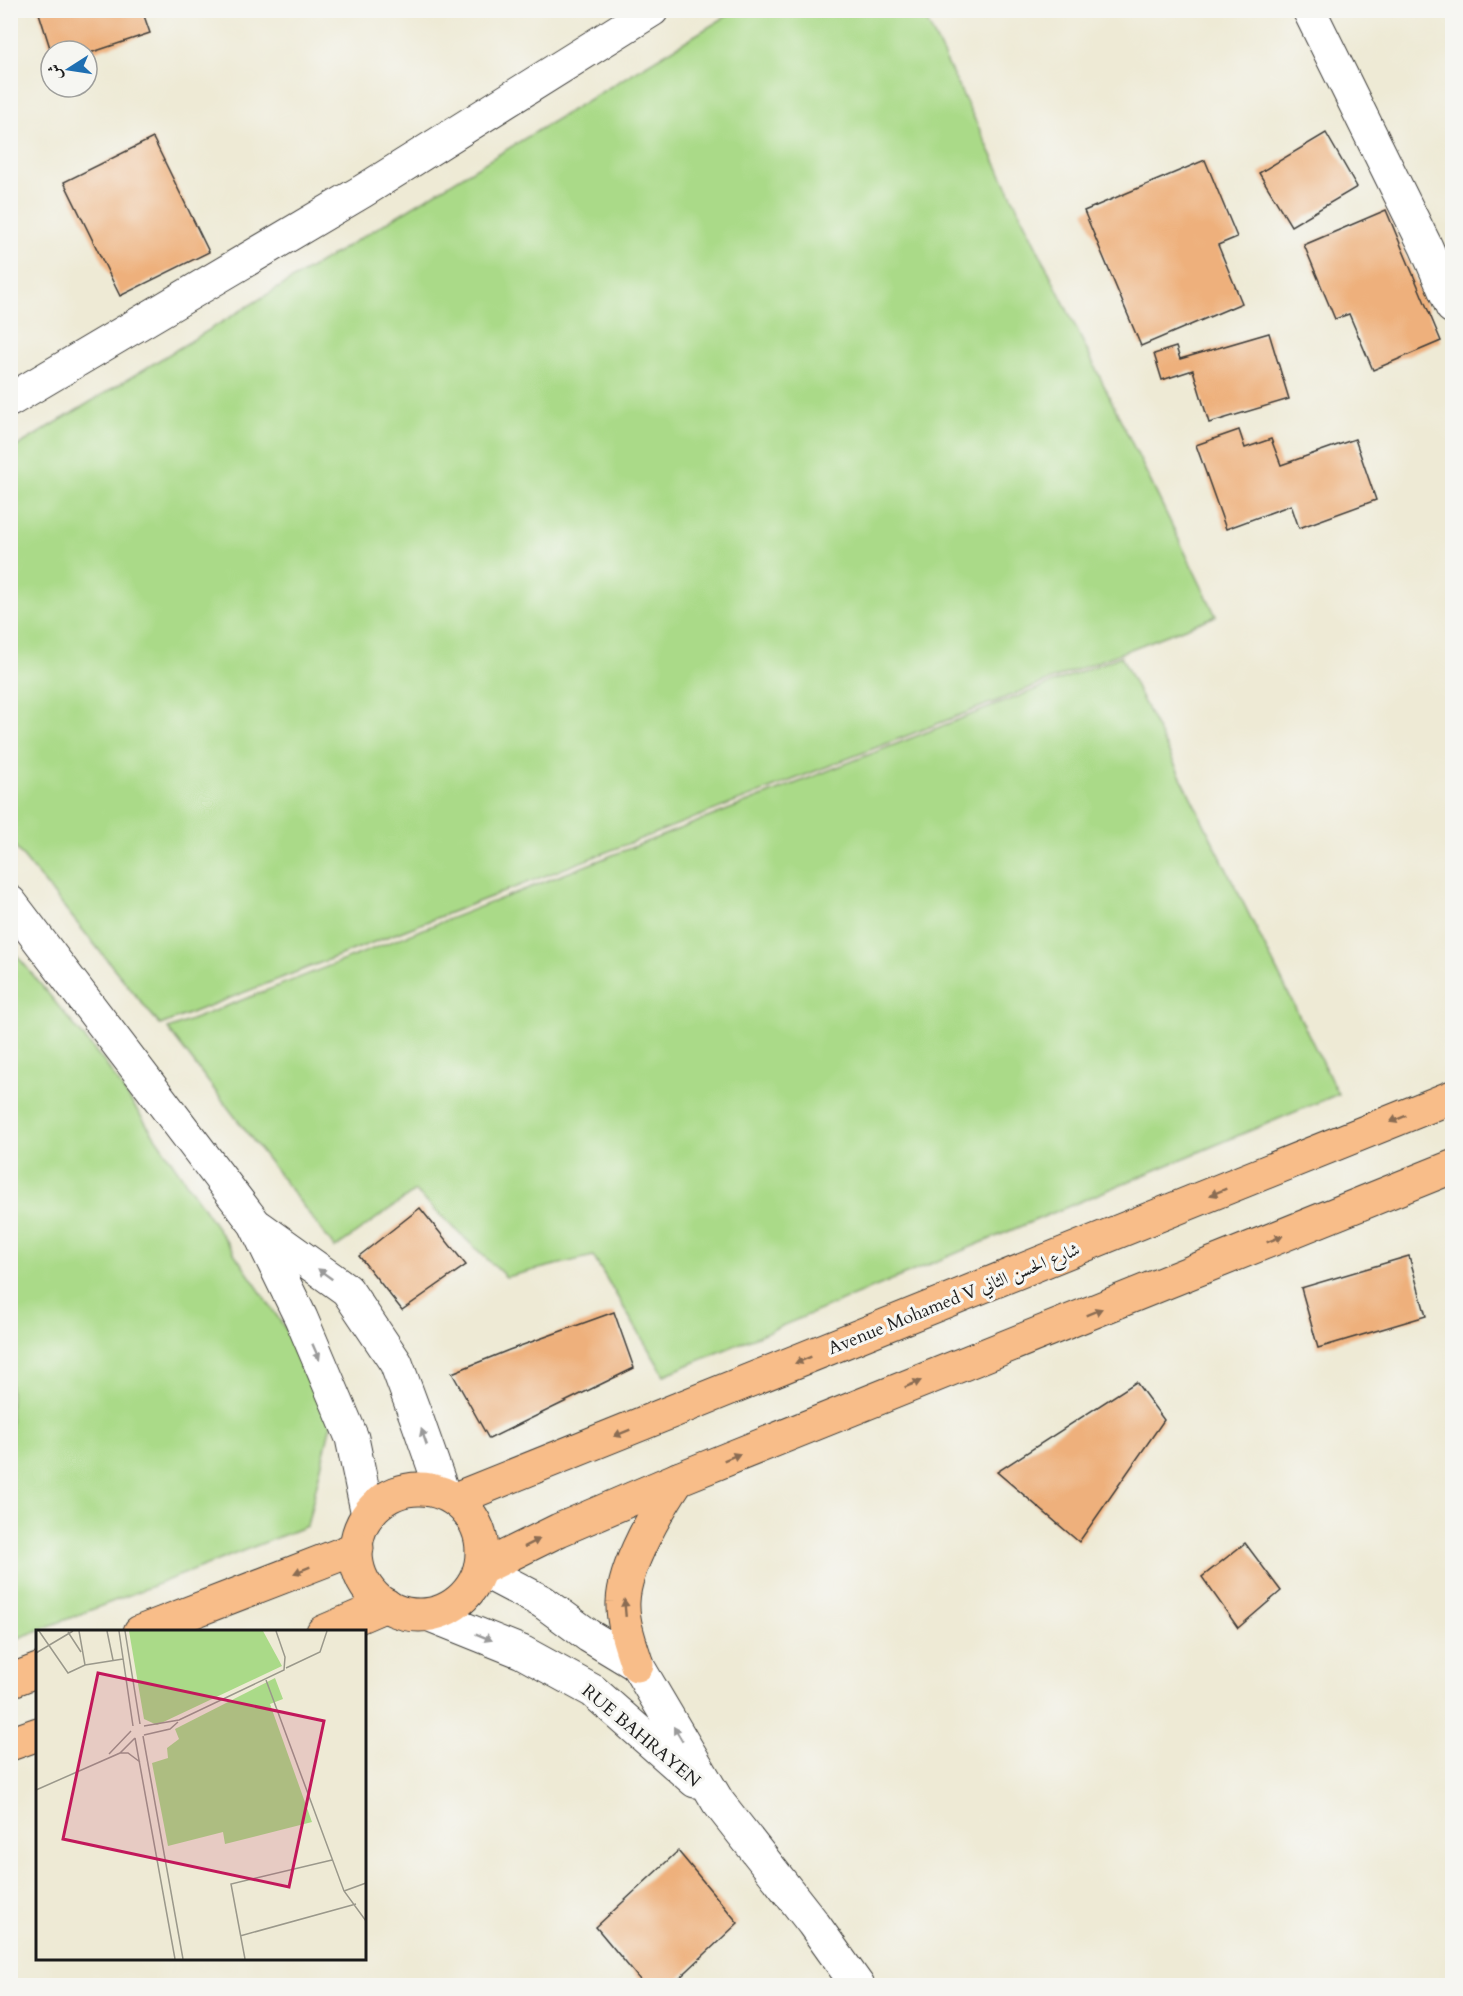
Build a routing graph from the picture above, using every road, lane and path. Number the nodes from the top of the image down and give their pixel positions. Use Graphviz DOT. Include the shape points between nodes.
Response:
graph roads {
  1 [pos="652,10"];
  2 [pos="1309,10"];
  3 [pos="1452,307"];
  4 [pos="10,400"];
  5 [pos="10,903"];
  6 [pos="1452,1097"];
  7 [pos="1452,1167"];
  8 [pos="255,1224"];
  9 [pos="678,1479"];
  10 [pos="449,1496"];
  11 [pos="368,1515"];
  12 [pos="357,1548"];
  13 [pos="480,1569"];
  14 [pos="386,1605"];
  15 [pos="430,1615"];
  16 [pos="145,1630"];
  17 [pos="328,1630"];
  18 [pos="637,1665"];
  19 [pos="36,1671"];
  20 [pos="10,1681"];
  21 [pos="36,1735"];
  22 [pos="10,1744"];
  23 [pos="718,1802"];
  24 [pos="858,1986"];
  1 -- 4 [label="street" via="363,191"];
  2 -- 3 [label="street"];
  5 -- 8 [label="street"];
  6 -- 10 [label="highway, Avenue Mohamed V شارع الحسن الثاني, one-way"];
  9 -- 7 [label="highway, one-way"];
  10 -- 8 [label="street, one-way" via="396,1363 347,1290"];
  8 -- 11 [label="street, one-way" via="301,1318 352,1438"];
  13 -- 9 [label="highway, one-way"];
  18 -- 9 [label="highway, one-way" via="628,1640 623,1602 631,1565"];
  10 -- 11 [label="highway" via="422,1489 402,1491 383,1500"];
  10 -- 13 [label="highway" via="469,1513 479,1530 483,1550"];
  11 -- 12 [label="highway"];
  12 -- 14 [label="highway" via="363,1580"];
  12 -- 16 [label="highway, one-way"];
  13 -- 15 [label="highway" via="467,1594 444,1611"];
  13 -- 18 [label="street, RUE BAHRAYEN" via="543,1602"];
  14 -- 15 [label="highway" via="399,1612"];
  14 -- 17 [label="highway"];
  15 -- 23 [label="street, RUE BAHRAYEN, one-way" via="522,1652 593,1691"];
  23 -- 18 [label="street, RUE BAHRAYEN, one-way"];
  19 -- 20 [label="highway"];
  21 -- 22 [label="highway"];
  23 -- 24 [label="street, RUE BAHRAYEN"];
}
